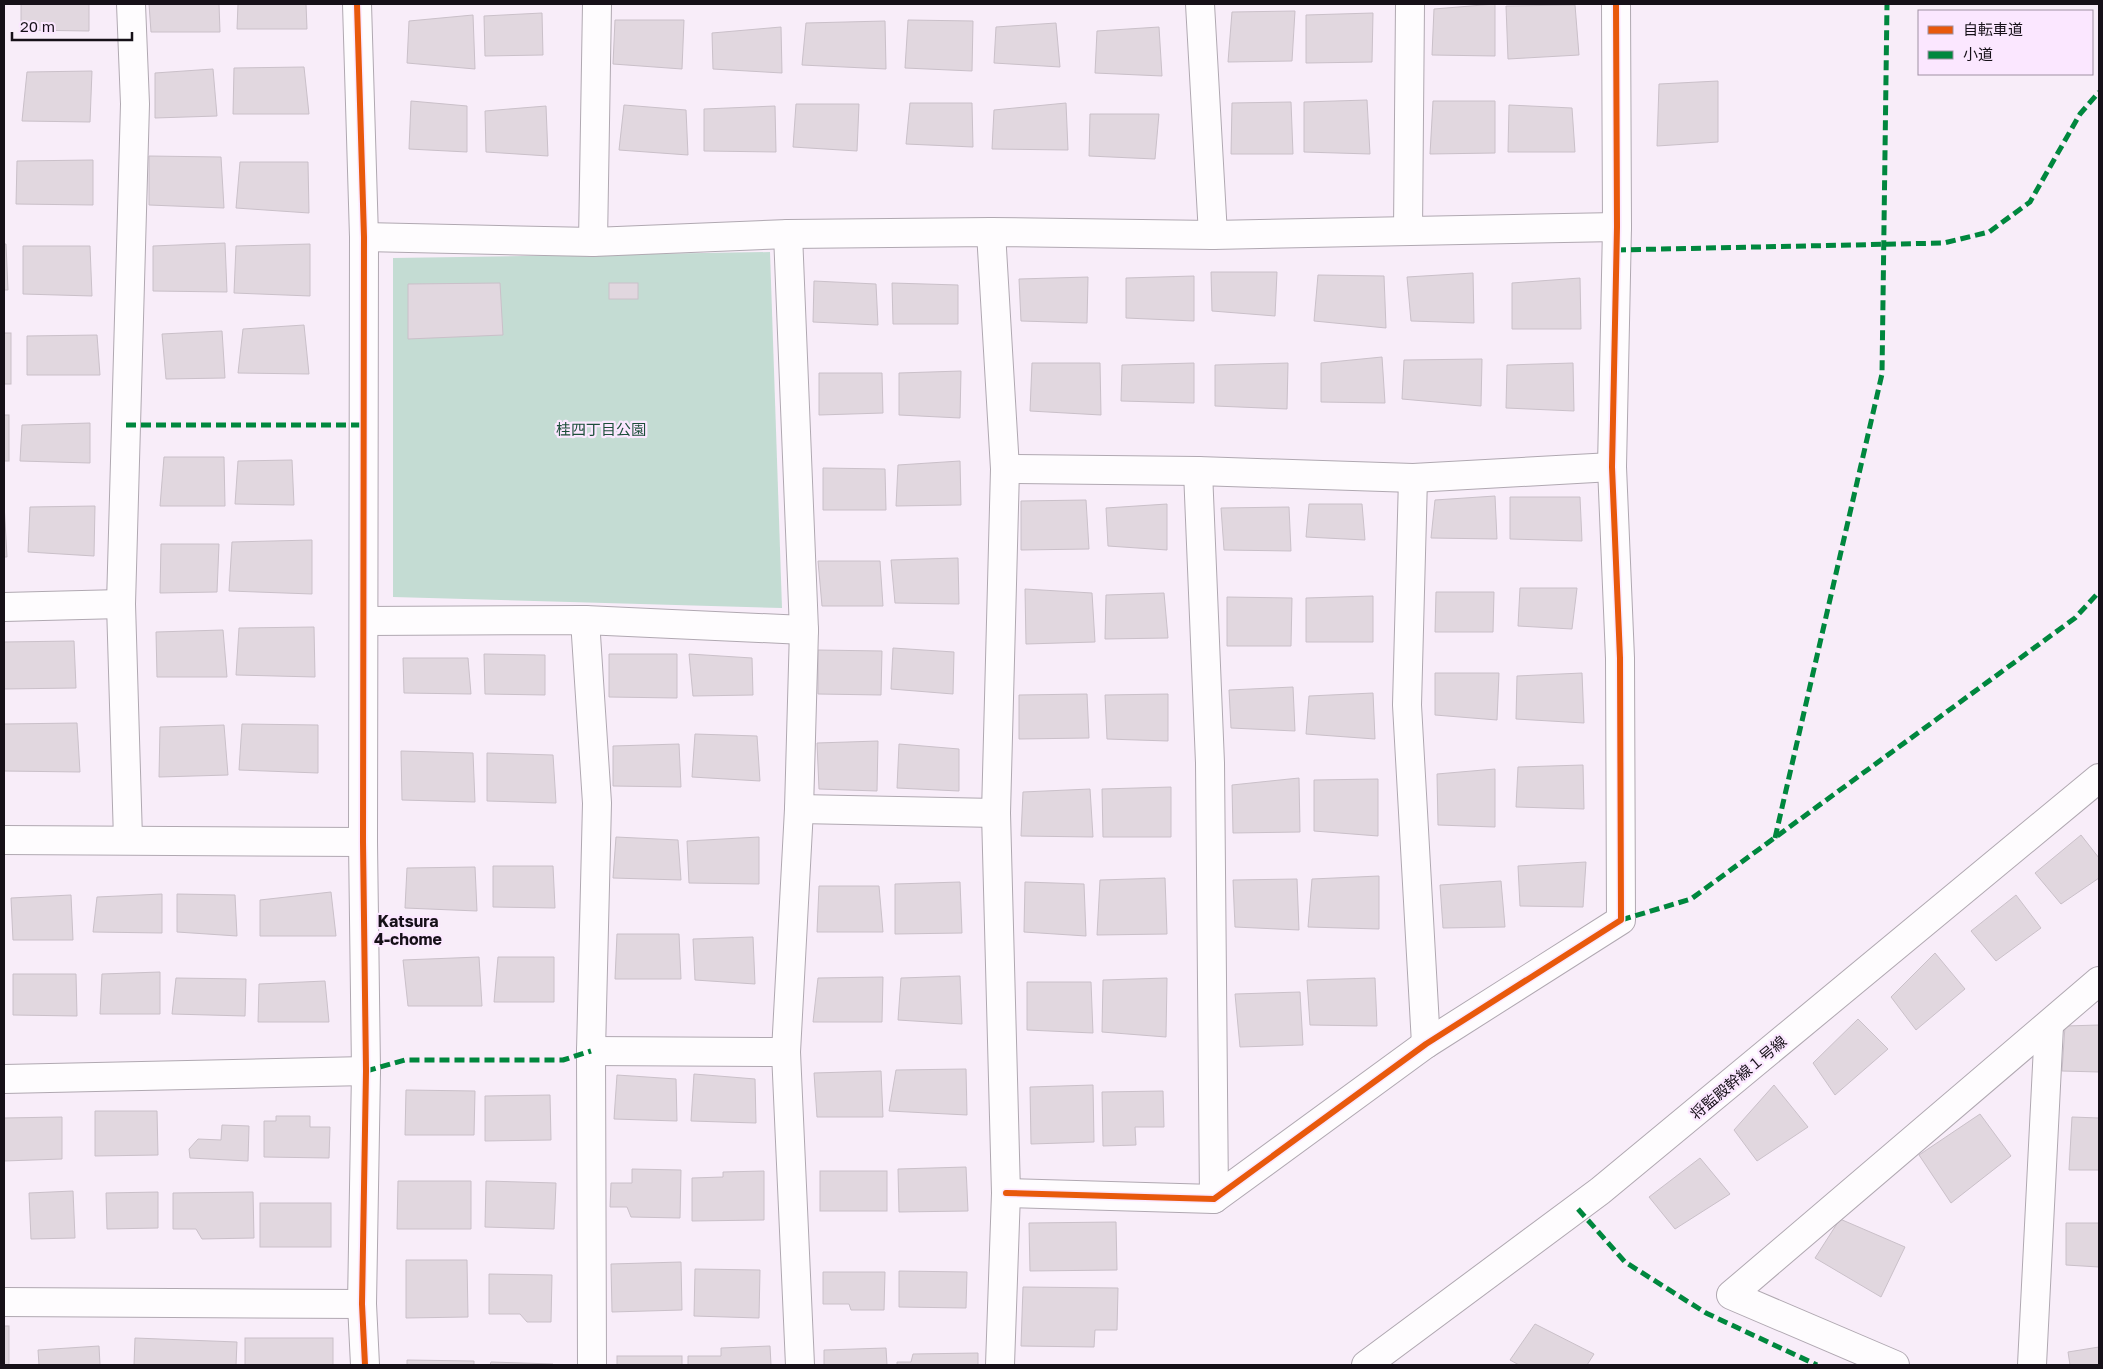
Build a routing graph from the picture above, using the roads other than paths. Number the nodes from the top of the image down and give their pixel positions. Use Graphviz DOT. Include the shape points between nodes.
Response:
graph roads {
  1 [pos="131,4"];
  2 [pos="357,4"];
  3 [pos="597,4"];
  4 [pos="1200,4"];
  5 [pos="1410,4"];
  6 [pos="1616,4"];
  7 [pos="1617,227"];
  8 [pos="1408,230"];
  9 [pos="991,232"];
  10 [pos="788,234"];
  11 [pos="1213,235"];
  12 [pos="364,237"];
  13 [pos="593,242"];
  14 [pos="1612,466"];
  15 [pos="1005,469"];
  16 [pos="1198,471"];
  17 [pos="1413,478"];
  18 [pos="121,604"];
  19 [pos="4,607"];
  20 [pos="585,620"];
  21 [pos="365,621"];
  22 [pos="804,630"];
  23 [pos="2098,782"];
  24 [pos="799,809"];
  25 [pos="996,813"];
  26 [pos="128,839"];
  27 [pos="4,840"];
  28 [pos="363,842"];
  29 [pos="2099,981"];
  30 [pos="2049,1026"];
  31 [pos="1426,1044"];
  32 [pos="591,1051"];
  33 [pos="786,1052"];
  34 [pos="366,1072"];
  35 [pos="4,1079"];
  36 [pos="1006,1193"];
  37 [pos="1214,1199"];
  38 [pos="4,1302"];
  39 [pos="362,1304"];
  40 [pos="365,1365"];
  41 [pos="592,1365"];
  42 [pos="800,1365"];
  43 [pos="1000,1365"];
  44 [pos="1366,1365"];
  45 [pos="1895,1365"];
  46 [pos="2032,1365"];
  1 -- 18 [label="street" via="135,104"];
  2 -- 12 [label="street"];
  3 -- 13 [label="street"];
  4 -- 11 [label="street"];
  5 -- 8 [label="street"];
  6 -- 7 [label="street"];
  7 -- 8 [label="street"];
  7 -- 14 [label="street"];
  8 -- 11 [label="street"];
  9 -- 10 [label="street"];
  9 -- 11 [label="street"];
  9 -- 15 [label="street"];
  10 -- 13 [label="street"];
  10 -- 22 [label="street"];
  12 -- 13 [label="street"];
  12 -- 21 [label="street"];
  14 -- 17 [label="street"];
  14 -- 31 [label="street" via="1620,658 1621,920"];
  15 -- 16 [label="street"];
  15 -- 25 [label="street"];
  16 -- 17 [label="street"];
  16 -- 37 [label="street" via="1210,763"];
  17 -- 31 [label="street" via="1407,706"];
  18 -- 19 [label="street"];
  18 -- 26 [label="street"];
  20 -- 21 [label="street"];
  20 -- 22 [label="street"];
  20 -- 32 [label="street" via="597,803"];
  21 -- 28 [label="street"];
  22 -- 24 [label="street"];
  23 -- 44 [label="street, 将監殿幹線１号線" via="1600,1191"];
  24 -- 25 [label="street"];
  24 -- 33 [label="street"];
  25 -- 36 [label="street"];
  26 -- 27 [label="street"];
  26 -- 28 [label="street"];
  28 -- 34 [label="street"];
  29 -- 30 [label="street"];
  30 -- 45 [label="street" via="1731,1295"];
  30 -- 46 [label="street"];
  31 -- 37 [label="street"];
  32 -- 33 [label="street"];
  32 -- 41 [label="street"];
  33 -- 42 [label="street"];
  34 -- 35 [label="street"];
  34 -- 39 [label="street"];
  36 -- 37 [label="street"];
  36 -- 43 [label="street"];
  38 -- 39 [label="street"];
  39 -- 40 [label="street"];
}
